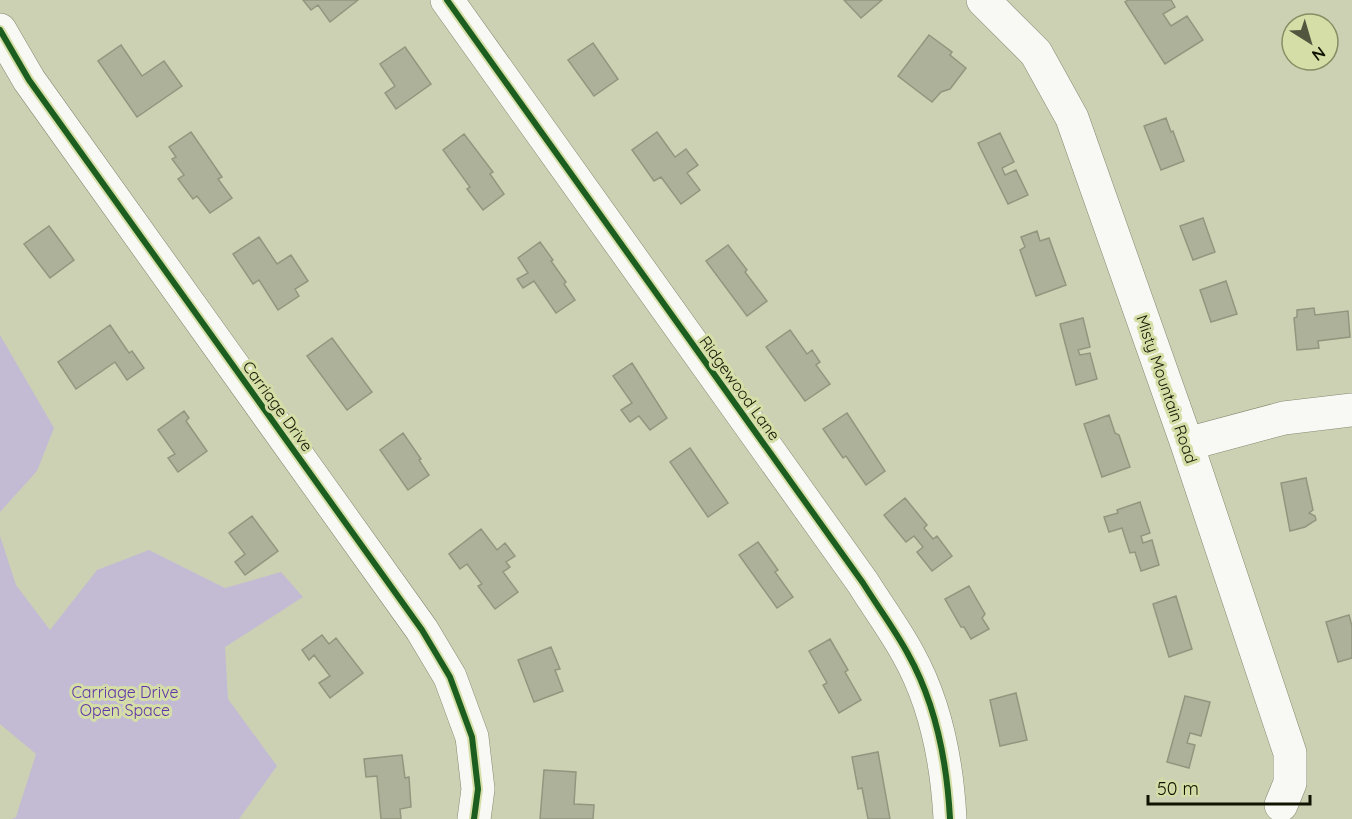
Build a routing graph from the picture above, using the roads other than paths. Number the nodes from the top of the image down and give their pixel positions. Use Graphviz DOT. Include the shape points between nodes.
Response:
graph roads {
  1 [pos="447,0"];
  2 [pos="983,0"];
  3 [pos="0,30"];
  4 [pos="1352,410"];
  5 [pos="1187,444"];
  6 [pos="1281,804"];
  7 [pos="474,819"];
  8 [pos="950,819"];
  1 -- 8 [label="street, Ridgewood Lane" via="863,583 909,655 935,716"];
  2 -- 5 [label="street, Misty Mountain Road" via="1036,53 1072,118"];
  3 -- 7 [label="street, Carriage Drive" via="29,80 422,630 450,677 472,737 478,789"];
  4 -- 5 [label="street" via="1284,418"];
  5 -- 6 [label="street, Misty Mountain Road" via="1290,753 1290,783"];
}
